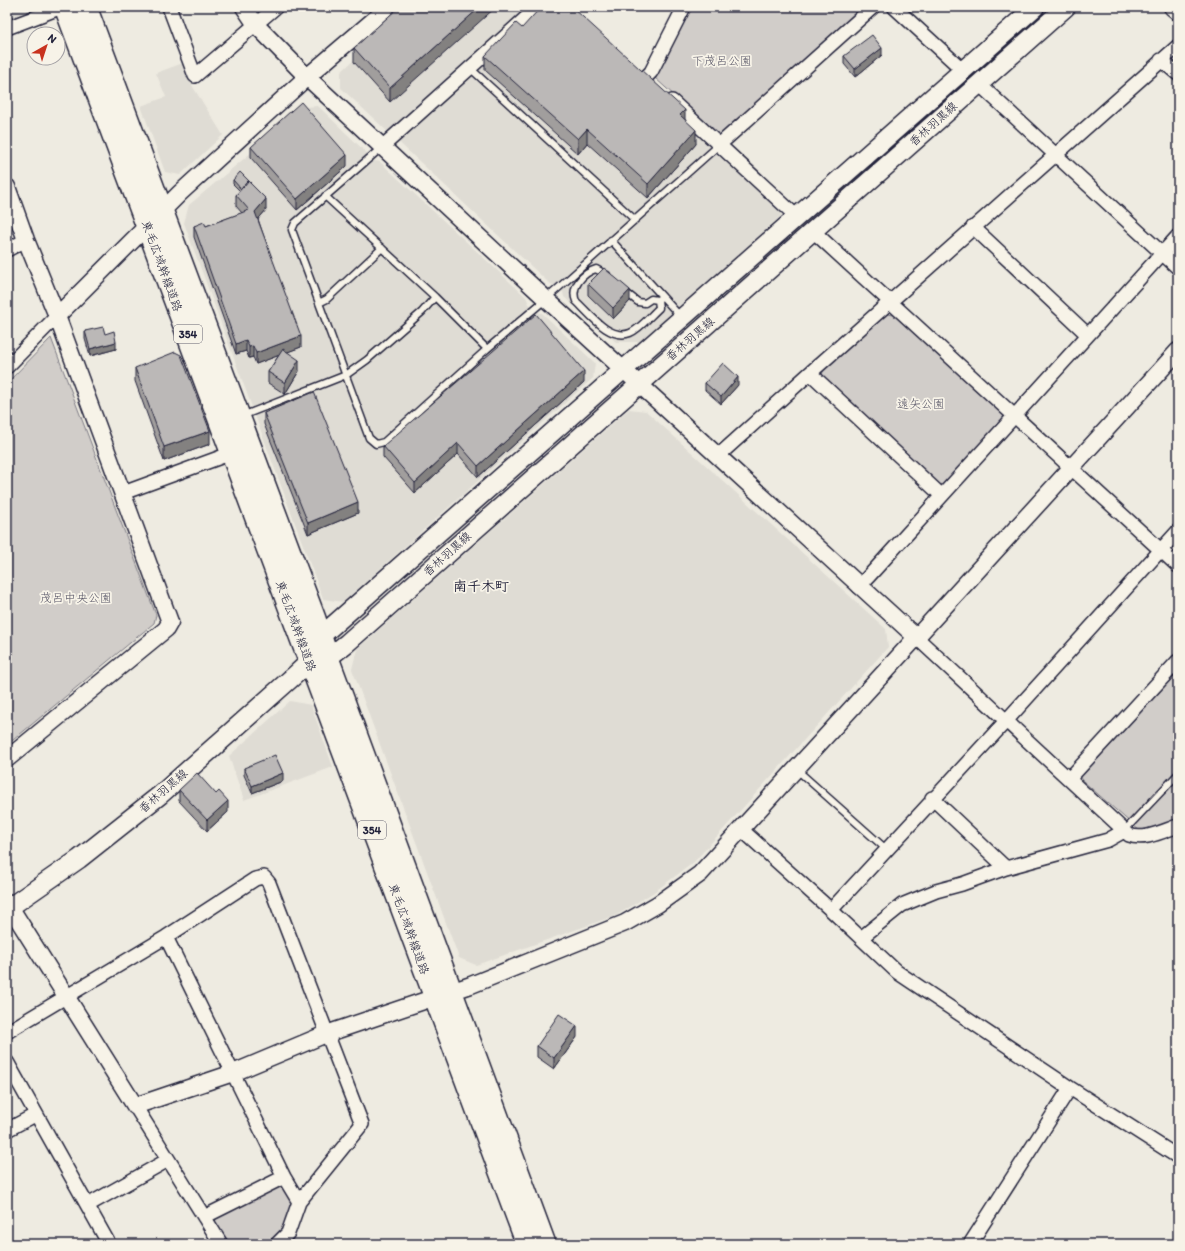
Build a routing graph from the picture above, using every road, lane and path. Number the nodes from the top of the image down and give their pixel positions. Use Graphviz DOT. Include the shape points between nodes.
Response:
graph roads {
  1 [pos="62,7"];
  2 [pos="65,7"];
  3 [pos="86,7"];
  4 [pos="168,7"];
  5 [pos="244,7"];
  6 [pos="276,7"];
  7 [pos="389,7"];
  8 [pos="538,7"];
  9 [pos="684,7"];
  10 [pos="873,7"];
  11 [pos="894,7"];
  12 [pos="1035,7"];
  13 [pos="1066,7"];
  14 [pos="1172,7"];
  15 [pos="1178,12"];
  16 [pos="256,25"];
  17 [pos="7,28"];
  18 [pos="1178,46"];
  19 [pos="1162,60"];
  20 [pos="470,68"];
  21 [pos="634,68"];
  22 [pos="964,71"];
  23 [pos="1178,74"];
  24 [pos="307,77"];
  25 [pos="645,78"];
  26 [pos="979,84"];
  27 [pos="719,145"];
  28 [pos="383,146"];
  29 [pos="1055,154"];
  30 [pos="7,187"];
  31 [pos="325,196"];
  32 [pos="163,210"];
  33 [pos="797,217"];
  34 [pos="634,219"];
  35 [pos="147,226"];
  36 [pos="973,227"];
  37 [pos="813,231"];
  38 [pos="1178,236"];
  39 [pos="26,240"];
  40 [pos="611,240"];
  41 [pos="382,248"];
  42 [pos="7,250"];
  43 [pos="1162,254"];
  44 [pos="1178,268"];
  45 [pos="610,279"];
  46 [pos="621,288"];
  47 [pos="435,297"];
  48 [pos="660,298"];
  49 [pos="546,299"];
  50 [pos="891,301"];
  51 [pos="319,303"];
  52 [pos="57,316"];
  53 [pos="683,319"];
  54 [pos="1088,335"];
  55 [pos="487,349"];
  56 [pos="1178,351"];
  57 [pos="7,367"];
  58 [pos="624,370"];
  59 [pos="810,373"];
  60 [pos="346,375"];
  61 [pos="639,384"];
  62 [pos="1014,416"];
  63 [pos="239,418"];
  64 [pos="232,453"];
  65 [pos="718,456"];
  66 [pos="1072,468"];
  67 [pos="123,493"];
  68 [pos="941,495"];
  69 [pos="1178,531"];
  70 [pos="1161,550"];
  71 [pos="1178,566"];
  72 [pos="860,587"];
  73 [pos="321,636"];
  74 [pos="916,636"];
  75 [pos="318,660"];
  76 [pos="1178,661"];
  77 [pos="1006,722"];
  78 [pos="7,760"];
  79 [pos="796,769"];
  80 [pos="1178,774"];
  81 [pos="1069,779"];
  82 [pos="932,798"];
  83 [pos="1178,826"];
  84 [pos="741,829"];
  85 [pos="1124,831"];
  86 [pos="886,849"];
  87 [pos="1006,868"];
  88 [pos="8,906"];
  89 [pos="831,910"];
  90 [pos="166,937"];
  91 [pos="861,938"];
  92 [pos="444,995"];
  93 [pos="67,998"];
  94 [pos="7,1032"];
  95 [pos="326,1034"];
  96 [pos="7,1062"];
  97 [pos="233,1073"];
  98 [pos="1070,1088"];
  99 [pos="135,1106"];
  100 [pos="35,1114"];
  101 [pos="7,1130"];
  102 [pos="1178,1157"];
  103 [pos="168,1160"];
  104 [pos="284,1177"];
  105 [pos="299,1202"];
  106 [pos="88,1205"];
  107 [pos="204,1217"];
  108 [pos="109,1244"];
  109 [pos="221,1244"];
  110 [pos="277,1244"];
  111 [pos="528,1244"];
  112 [pos="545,1244"];
  113 [pos="970,1244"];
  1 -- 17 [label="street"];
  2 -- 35 [label="highway, 東毛広域幹線道路 / 354"];
  3 -- 32 [label="highway, 東毛広域幹線道路 / 354"];
  4 -- 16 [label="street" via="195,76"];
  5 -- 16 [label="street"];
  6 -- 16 [label="street"];
  7 -- 24 [label="street"];
  8 -- 20 [label="street"];
  9 -- 25 [label="street" via="651,72"];
  10 -- 27 [label="street"];
  11 -- 22 [label="street"];
  12 -- 22 [label="main road, 香林羽黒線"];
  13 -- 26 [label="main road, 香林羽黒線"];
  14 -- 15 [label="street"];
  16 -- 24 [label="street"];
  18 -- 19 [label="street"];
  19 -- 23 [label="street"];
  19 -- 29 [label="street"];
  20 -- 28 [label="street"];
  20 -- 34 [label="lane"];
  21 -- 25 [label="street"];
  22 -- 33 [label="main road, 香林羽黒線"];
  24 -- 28 [label="street"];
  24 -- 32 [label="street"];
  25 -- 27 [label="street"];
  26 -- 29 [label="street"];
  26 -- 37 [label="main road, 香林羽黒線"];
  27 -- 33 [label="street"];
  27 -- 34 [label="lane"];
  28 -- 31 [label="lane"];
  28 -- 49 [label="street"];
  29 -- 36 [label="street"];
  29 -- 43 [label="street"];
  30 -- 39 [label="street"];
  31 -- 41 [label="lane"];
  31 -- 51 [label="lane" via="295,223 292,230"];
  32 -- 35 [label="street"];
  32 -- 63 [label="highway, 東毛広域幹線道路 / 354"];
  33 -- 53 [label="main road, 香林羽黒線"];
  34 -- 40 [label="lane"];
  35 -- 52 [label="street"];
  35 -- 64 [label="highway, 東毛広域幹線道路 / 354"];
  36 -- 50 [label="street"];
  36 -- 54 [label="street"];
  37 -- 50 [label="street"];
  37 -- 61 [label="main road, 香林羽黒線"];
  38 -- 43 [label="street"];
  39 -- 42 [label="street"];
  39 -- 52 [label="street"];
  40 -- 48 [label="lane"];
  40 -- 49 [label="lane"];
  41 -- 47 [label="lane"];
  41 -- 51 [label="lane" via="327,299"];
  43 -- 44 [label="street"];
  43 -- 54 [label="street"];
  45 -- 48 [label="lane" via="601,270 590,271 575,286 574,296 576,301 610,331 623,334 631,332 659,308"];
  46 -- 48 [label="lane" via="638,302 645,303"];
  47 -- 55 [label="lane"];
  47 -- 60 [label="lane" via="422,312 364,363"];
  48 -- 53 [label="lane"];
  49 -- 55 [label="lane"];
  49 -- 58 [label="street"];
  50 -- 59 [label="street"];
  50 -- 62 [label="street"];
  51 -- 60 [label="lane"];
  52 -- 57 [label="street"];
  52 -- 67 [label="street"];
  53 -- 58 [label="main road, 香林羽黒線"];
  54 -- 62 [label="street"];
  55 -- 60 [label="lane" via="379,444 369,438"];
  56 -- 66 [label="street"];
  58 -- 61 [label="street"];
  58 -- 73 [label="main road, 香林羽黒線"];
  59 -- 65 [label="street"];
  59 -- 68 [label="street"];
  60 -- 63 [label="lane"];
  61 -- 65 [label="street"];
  61 -- 75 [label="main road, 香林羽黒線" via="358,633"];
  62 -- 66 [label="street"];
  62 -- 68 [label="street"];
  63 -- 73 [label="highway, 東毛広域幹線道路 / 354"];
  64 -- 67 [label="street"];
  64 -- 75 [label="highway, 東毛広域幹線道路 / 354"];
  65 -- 72 [label="street"];
  66 -- 70 [label="street"];
  66 -- 74 [label="street"];
  67 -- 78 [label="street" via="169,617 169,626"];
  68 -- 72 [label="street"];
  69 -- 70 [label="street"];
  70 -- 71 [label="street"];
  70 -- 77 [label="street"];
  72 -- 74 [label="street"];
  73 -- 75 [label="highway, 東毛広域幹線道路 / 354"];
  74 -- 77 [label="street"];
  74 -- 79 [label="street"];
  75 -- 88 [label="main road, 香林羽黒線" via="132,818 79,859"];
  75 -- 92 [label="highway, 東毛広域幹線道路 / 354"];
  76 -- 81 [label="street"];
  77 -- 81 [label="street"];
  77 -- 82 [label="street"];
  79 -- 84 [label="street"];
  79 -- 86 [label="lane"];
  80 -- 85 [label="lane"];
  81 -- 85 [label="street"];
  82 -- 86 [label="street"];
  82 -- 87 [label="street"];
  83 -- 85 [label="street" via="1143,837 1135,837"];
  84 -- 89 [label="street"];
  84 -- 92 [label="street" via="700,874 658,904 625,923"];
  85 -- 87 [label="street" via="1108,840"];
  86 -- 89 [label="street"];
  87 -- 91 [label="street" via="902,905"];
  88 -- 93 [label="street"];
  89 -- 91 [label="street"];
  90 -- 93 [label="street"];
  90 -- 95 [label="street" via="255,879 264,877 269,883"];
  90 -- 97 [label="street"];
  91 -- 98 [label="street" via="897,972"];
  92 -- 95 [label="street"];
  92 -- 111 [label="highway, 東毛広域幹線道路 / 354"];
  92 -- 112 [label="highway, 東毛広域幹線道路 / 354"];
  93 -- 94 [label="street"];
  93 -- 99 [label="street"];
  95 -- 97 [label="street"];
  95 -- 105 [label="street" via="362,1124"];
  96 -- 100 [label="street"];
  97 -- 99 [label="street"];
  97 -- 104 [label="street"];
  98 -- 102 [label="street"];
  98 -- 113 [label="street"];
  99 -- 103 [label="street"];
  100 -- 101 [label="street"];
  100 -- 106 [label="street"];
  103 -- 106 [label="street"];
  103 -- 107 [label="street"];
  104 -- 105 [label="street"];
  104 -- 107 [label="street"];
  105 -- 110 [label="street" via="288,1232"];
  106 -- 108 [label="street"];
  107 -- 109 [label="street"];
}
